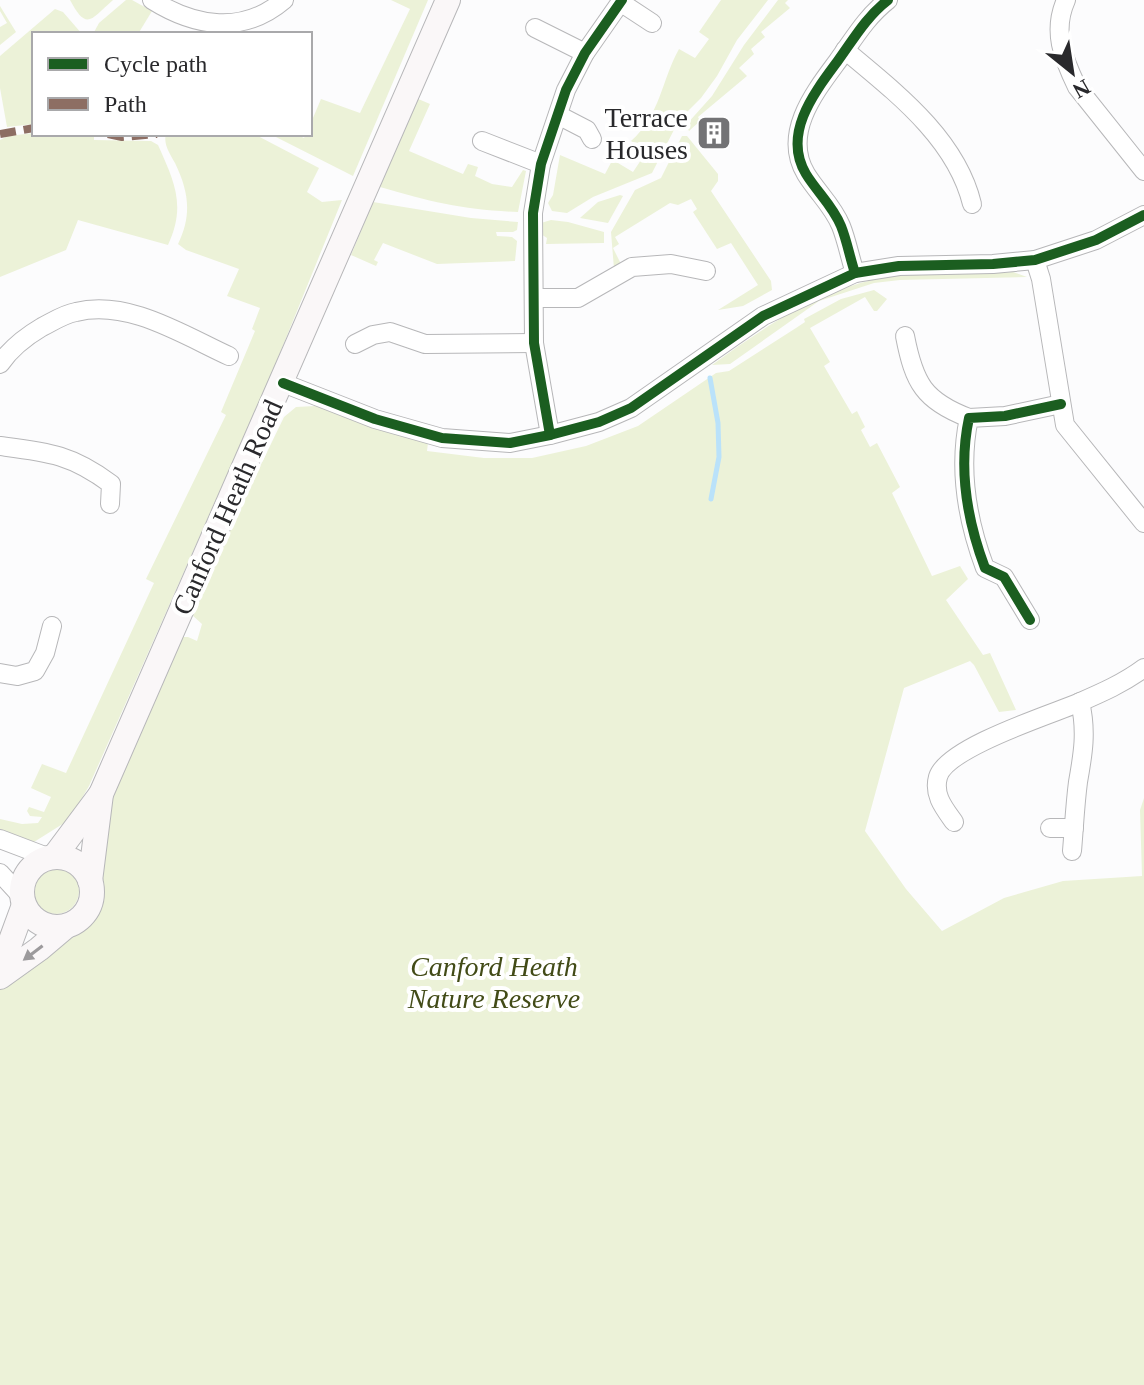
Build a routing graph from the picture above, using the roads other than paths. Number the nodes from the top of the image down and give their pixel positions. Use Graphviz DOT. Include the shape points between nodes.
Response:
graph roads {
  1 [pos="152,0"];
  2 [pos="284,0"];
  3 [pos="448,0"];
  4 [pos="888,0"];
  5 [pos="1066,0"];
  6 [pos="621,1"];
  7 [pos="652,23"];
  8 [pos="535,28"];
  9 [pos="845,50"];
  10 [pos="585,53"];
  11 [pos="558,115"];
  12 [pos="592,139"];
  13 [pos="482,141"];
  14 [pos="541,164"];
  15 [pos="1144,171"];
  16 [pos="972,204"];
  17 [pos="1144,215"];
  18 [pos="1035,260"];
  19 [pos="706,271"];
  20 [pos="855,273"];
  21 [pos="535,298"];
  22 [pos="905,336"];
  23 [pos="534,343"];
  24 [pos="355,344"];
  25 [pos="229,356"];
  26 [pos="0,364"];
  27 [pos="283,383"];
  28 [pos="1061,404"];
  29 [pos="969,418"];
  30 [pos="550,435"];
  31 [pos="0,446"];
  32 [pos="110,504"];
  33 [pos="1144,523"];
  34 [pos="1030,620"];
  35 [pos="52,626"];
  36 [pos="1144,668"];
  37 [pos="0,673"];
  38 [pos="1080,702"];
  39 [pos="101,794"];
  40 [pos="954,822"];
  41 [pos="1050,828"];
  42 [pos="1074,828"];
  43 [pos="0,839"];
  44 [pos="1072,851"];
  45 [pos="52,858"];
  46 [pos="0,873"];
  47 [pos="90,881"];
  48 [pos="23,901"];
  49 [pos="65,927"];
  50 [pos="0,957"];
  51 [pos="0,977"];
  1 -- 2 [label="street" via="224,26 254,20"];
  3 -- 27 [label="main road, Canford Heath Road"];
  4 -- 9 [label="street" via="871,13"];
  5 -- 15 [label="street" via="1058,38 1071,74"];
  6 -- 7 [label="street"];
  6 -- 10 [label="street"];
  8 -- 10 [label="street"];
  9 -- 16 [label="street" via="893,89 955,159"];
  9 -- 20 [label="street" via="806,106 799,154 805,173 842,226"];
  10 -- 11 [label="street"];
  11 -- 12 [label="street" via="587,130"];
  11 -- 14 [label="street"];
  13 -- 14 [label="street"];
  14 -- 21 [label="street" via="533,213"];
  17 -- 18 [label="street" via="1096,240"];
  18 -- 20 [label="street"];
  18 -- 28 [label="street"];
  19 -- 21 [label="street" via="671,264 632,267 578,298"];
  20 -- 30 [label="street" via="763,316 631,408"];
  21 -- 23 [label="street"];
  22 -- 29 [label="street" via="923,391"];
  23 -- 24 [label="street" via="425,344 390,332"];
  23 -- 30 [label="street"];
  25 -- 26 [label="street" via="136,314 101,310 51,322 27,336"];
  27 -- 30 [label="street" via="442,438 510,443"];
  27 -- 39 [label="main road, Canford Heath Road"];
  28 -- 29 [label="street"];
  28 -- 33 [label="street" via="1065,425"];
  29 -- 34 [label="street" via="962,464 975,541 985,568 1004,577"];
  31 -- 32 [label="street" via="55,453 119,480"];
  35 -- 37 [label="street" via="35,671"];
  36 -- 38 [label="street"];
  38 -- 40 [label="street" via="995,737 945,765 937,788 940,803"];
  38 -- 42 [label="street" via="1084,750"];
  39 -- 45 [label="main road, Canford Heath Road"];
  39 -- 47 [label="main road, Canford Heath Road"];
  41 -- 42 [label="street"];
  42 -- 44 [label="street"];
  43 -- 45 [label="street"];
  45 -- 47 [label="main road" via="69,859"];
  45 -- 48 [label="main road" via="32,867"];
  46 -- 48 [label="street"];
  47 -- 49 [label="main road" via="90,904"];
  48 -- 49 [label="main road" via="35,920"];
  48 -- 50 [label="main road"];
  49 -- 51 [label="main road, one-way"];
}
